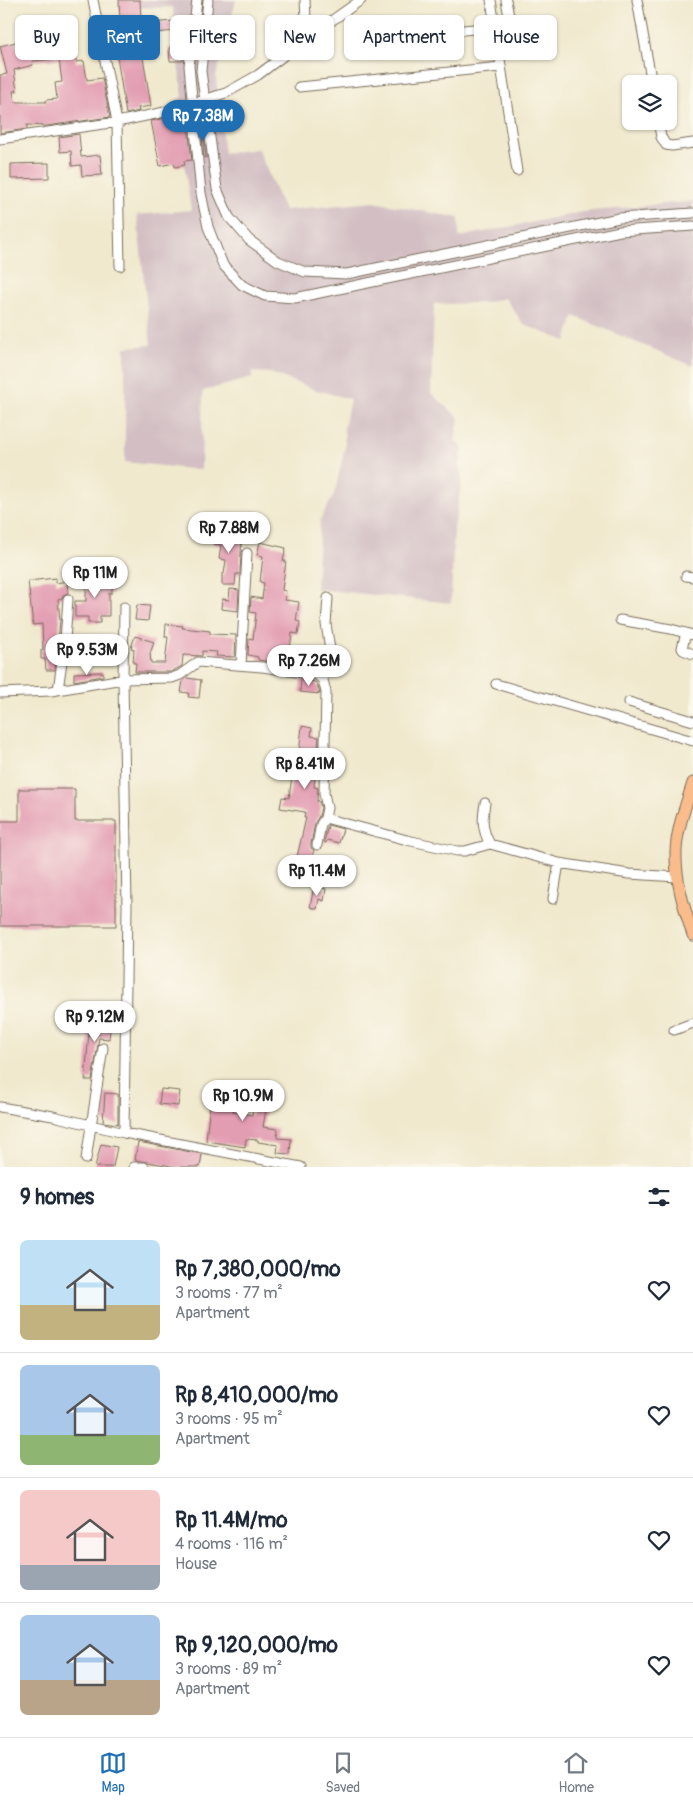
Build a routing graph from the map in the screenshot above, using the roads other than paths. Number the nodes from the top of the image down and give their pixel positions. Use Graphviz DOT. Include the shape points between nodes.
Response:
graph roads {
  1 [pos="93,0"];
  2 [pos="197,0"];
  3 [pos="208,0"];
  4 [pos="305,0"];
  5 [pos="361,0"];
  6 [pos="491,0"];
  7 [pos="506,0"];
  8 [pos="637,0"];
  9 [pos="306,15"];
  10 [pos="493,15"];
  11 [pos="509,15"];
  12 [pos="334,19"];
  13 [pos="277,60"];
  14 [pos="499,60"];
  15 [pos="500,67"];
  16 [pos="650,75"];
  17 [pos="299,87"];
  18 [pos="204,100"];
  19 [pos="193,103"];
  20 [pos="117,122"];
  21 [pos="660,130"];
  22 [pos="0,139"];
  23 [pos="693,143"];
  24 [pos="517,171"];
  25 [pos="217,189"];
  26 [pos="201,193"];
  27 [pos="693,213"];
  28 [pos="693,226"];
  29 [pos="120,266"];
  30 [pos="328,273"];
  31 [pos="331,290"];
  32 [pos="246,553"];
  33 [pos="328,598"];
  34 [pos="68,599"];
  35 [pos="124,607"];
  36 [pos="620,620"];
  37 [pos="690,634"];
  38 [pos="693,654"];
  39 [pos="240,665"];
  40 [pos="123,679"];
  41 [pos="324,680"];
  42 [pos="496,684"];
  43 [pos="58,690"];
  44 [pos="0,693"];
  45 [pos="629,702"];
  46 [pos="693,722"];
  47 [pos="693,741"];
  48 [pos="693,783"];
  49 [pos="485,803"];
  50 [pos="325,818"];
  51 [pos="490,844"];
  52 [pos="317,845"];
  53 [pos="559,864"];
  54 [pos="678,877"];
  55 [pos="553,899"];
  56 [pos="693,935"];
  57 [pos="693,1023"];
  58 [pos="674,1030"];
  59 [pos="103,1048"];
  60 [pos="0,1107"];
  61 [pos="92,1127"];
  62 [pos="124,1133"];
  63 [pos="86,1159"];
  64 [pos="279,1165"];
  65 [pos="134,1167"];
  66 [pos="144,1167"];
  67 [pos="301,1167"];
  1 -- 20 [label="street"];
  2 -- 19 [label="street" via="190,66"];
  3 -- 18 [label="street" via="201,71"];
  4 -- 9 [label="street"];
  5 -- 12 [label="street"];
  6 -- 10 [label="street"];
  7 -- 11 [label="street"];
  8 -- 16 [label="street"];
  13 -- 18 [label="street" via="246,83"];
  14 -- 15 [label="street"];
  15 -- 17 [label="street"];
  15 -- 24 [label="street"];
  18 -- 19 [label="street"];
  18 -- 25 [label="street"];
  19 -- 20 [label="street"];
  19 -- 26 [label="street"];
  20 -- 22 [label="street"];
  20 -- 29 [label="street"];
  21 -- 23 [label="street" via="666,145"];
  25 -- 26 [label="street"];
  25 -- 30 [label="street" via="229,217 249,240 278,261 305,272"];
  26 -- 31 [label="street" via="208,227 223,265 242,285 265,296 295,298"];
  27 -- 30 [label="street" via="619,218 347,274"];
  28 -- 31 [label="street" via="620,231"];
  30 -- 31 [label="street"];
  32 -- 39 [label="street"];
  33 -- 41 [label="street" via="326,624 330,649"];
  34 -- 43 [label="street"];
  35 -- 40 [label="street"];
  36 -- 37 [label="street"];
  37 -- 38 [label="street" via="682,648"];
  39 -- 40 [label="street" via="198,662 172,678"];
  39 -- 41 [label="street" via="311,673"];
  40 -- 43 [label="street"];
  40 -- 62 [label="street"];
  41 -- 50 [label="street" via="324,793 328,808"];
  42 -- 47 [label="street"];
  43 -- 44 [label="street"];
  45 -- 46 [label="street"];
  48 -- 54 [label="main road" via="676,851"];
  49 -- 51 [label="street" via="483,828"];
  50 -- 51 [label="street" via="457,851"];
  50 -- 52 [label="street"];
  51 -- 53 [label="street"];
  53 -- 54 [label="street"];
  53 -- 55 [label="street"];
  54 -- 56 [label="main road"];
  57 -- 58 [label="street"];
  59 -- 61 [label="street"];
  60 -- 61 [label="street"];
  61 -- 62 [label="street"];
  61 -- 63 [label="street"];
  62 -- 64 [label="street"];
  64 -- 67 [label="street"];
  65 -- 66 [label="street"];
}
